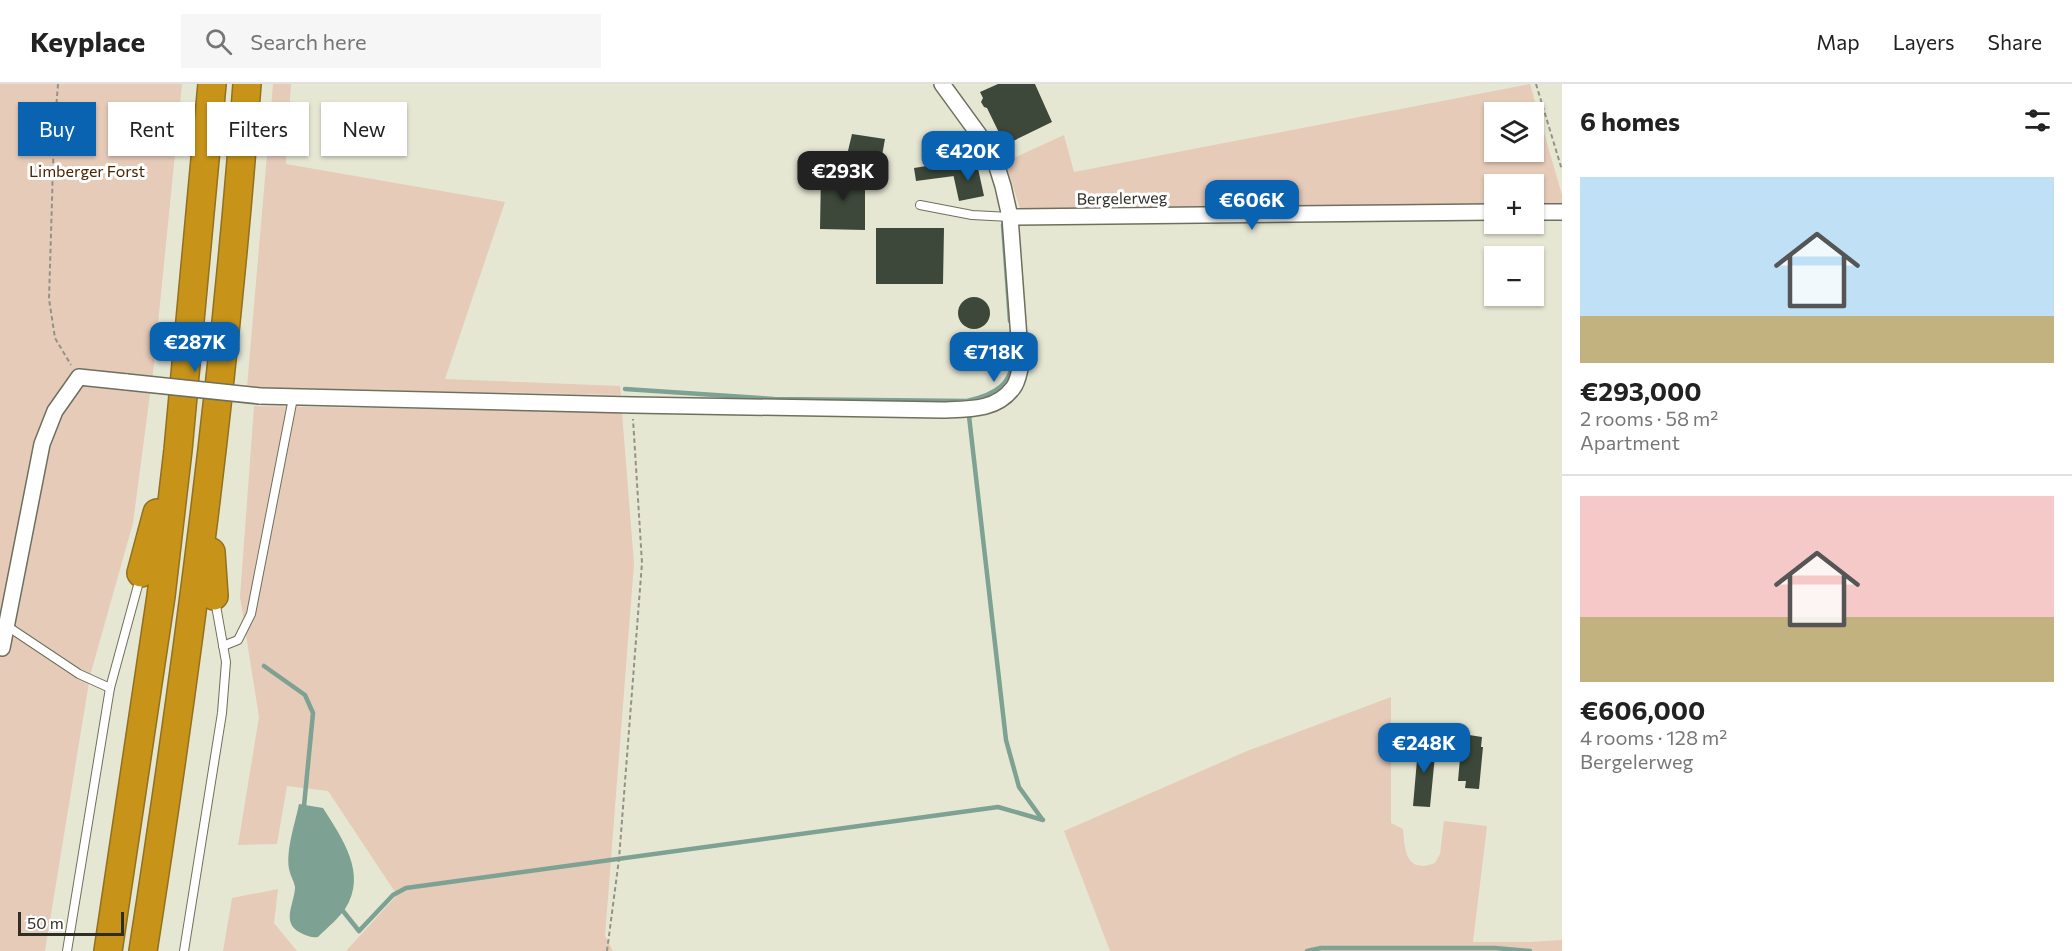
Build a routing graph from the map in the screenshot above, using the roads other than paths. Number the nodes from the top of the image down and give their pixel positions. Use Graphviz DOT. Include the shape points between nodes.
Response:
graph roads {
  1 [pos="212,84"];
  2 [pos="247,84"];
  3 [pos="942,84"];
  4 [pos="920,206"];
  5 [pos="1484,212"];
  6 [pos="1544,212"];
  7 [pos="1562,212"];
  8 [pos="1010,217"];
  9 [pos="293,398"];
  10 [pos="178,450"];
  11 [pos="206,500"];
  12 [pos="141,573"];
  13 [pos="214,596"];
  14 [pos="7,626"];
  15 [pos="223,646"];
  16 [pos="2,648"];
  17 [pos="110,688"];
  18 [pos="67,951"];
  19 [pos="108,951"];
  20 [pos="143,951"];
  21 [pos="184,951"];
  1 -- 10 [label="highway"];
  2 -- 11 [label="highway"];
  3 -- 8 [label="street" via="993,154"];
  4 -- 8 [label="lane"];
  5 -- 8 [label="street, Bergelerweg"];
  6 -- 7 [label="street"];
  8 -- 9 [label="street" via="1021,365 1015,387 997,403 978,408"];
  9 -- 14 [label="street, bridge" via="79,377 55,411 42,444"];
  9 -- 15 [label="lane" via="251,614 238,640"];
  10 -- 12 [label="highway"];
  10 -- 19 [label="highway" via="161,596"];
  11 -- 13 [label="highway"];
  11 -- 20 [label="highway" via="171,773"];
  12 -- 17 [label="lane"];
  13 -- 15 [label="lane"];
  14 -- 16 [label="street"];
  14 -- 17 [label="lane" via="79,674"];
  15 -- 21 [label="lane" via="226,662 222,713"];
  17 -- 18 [label="lane"];
}
